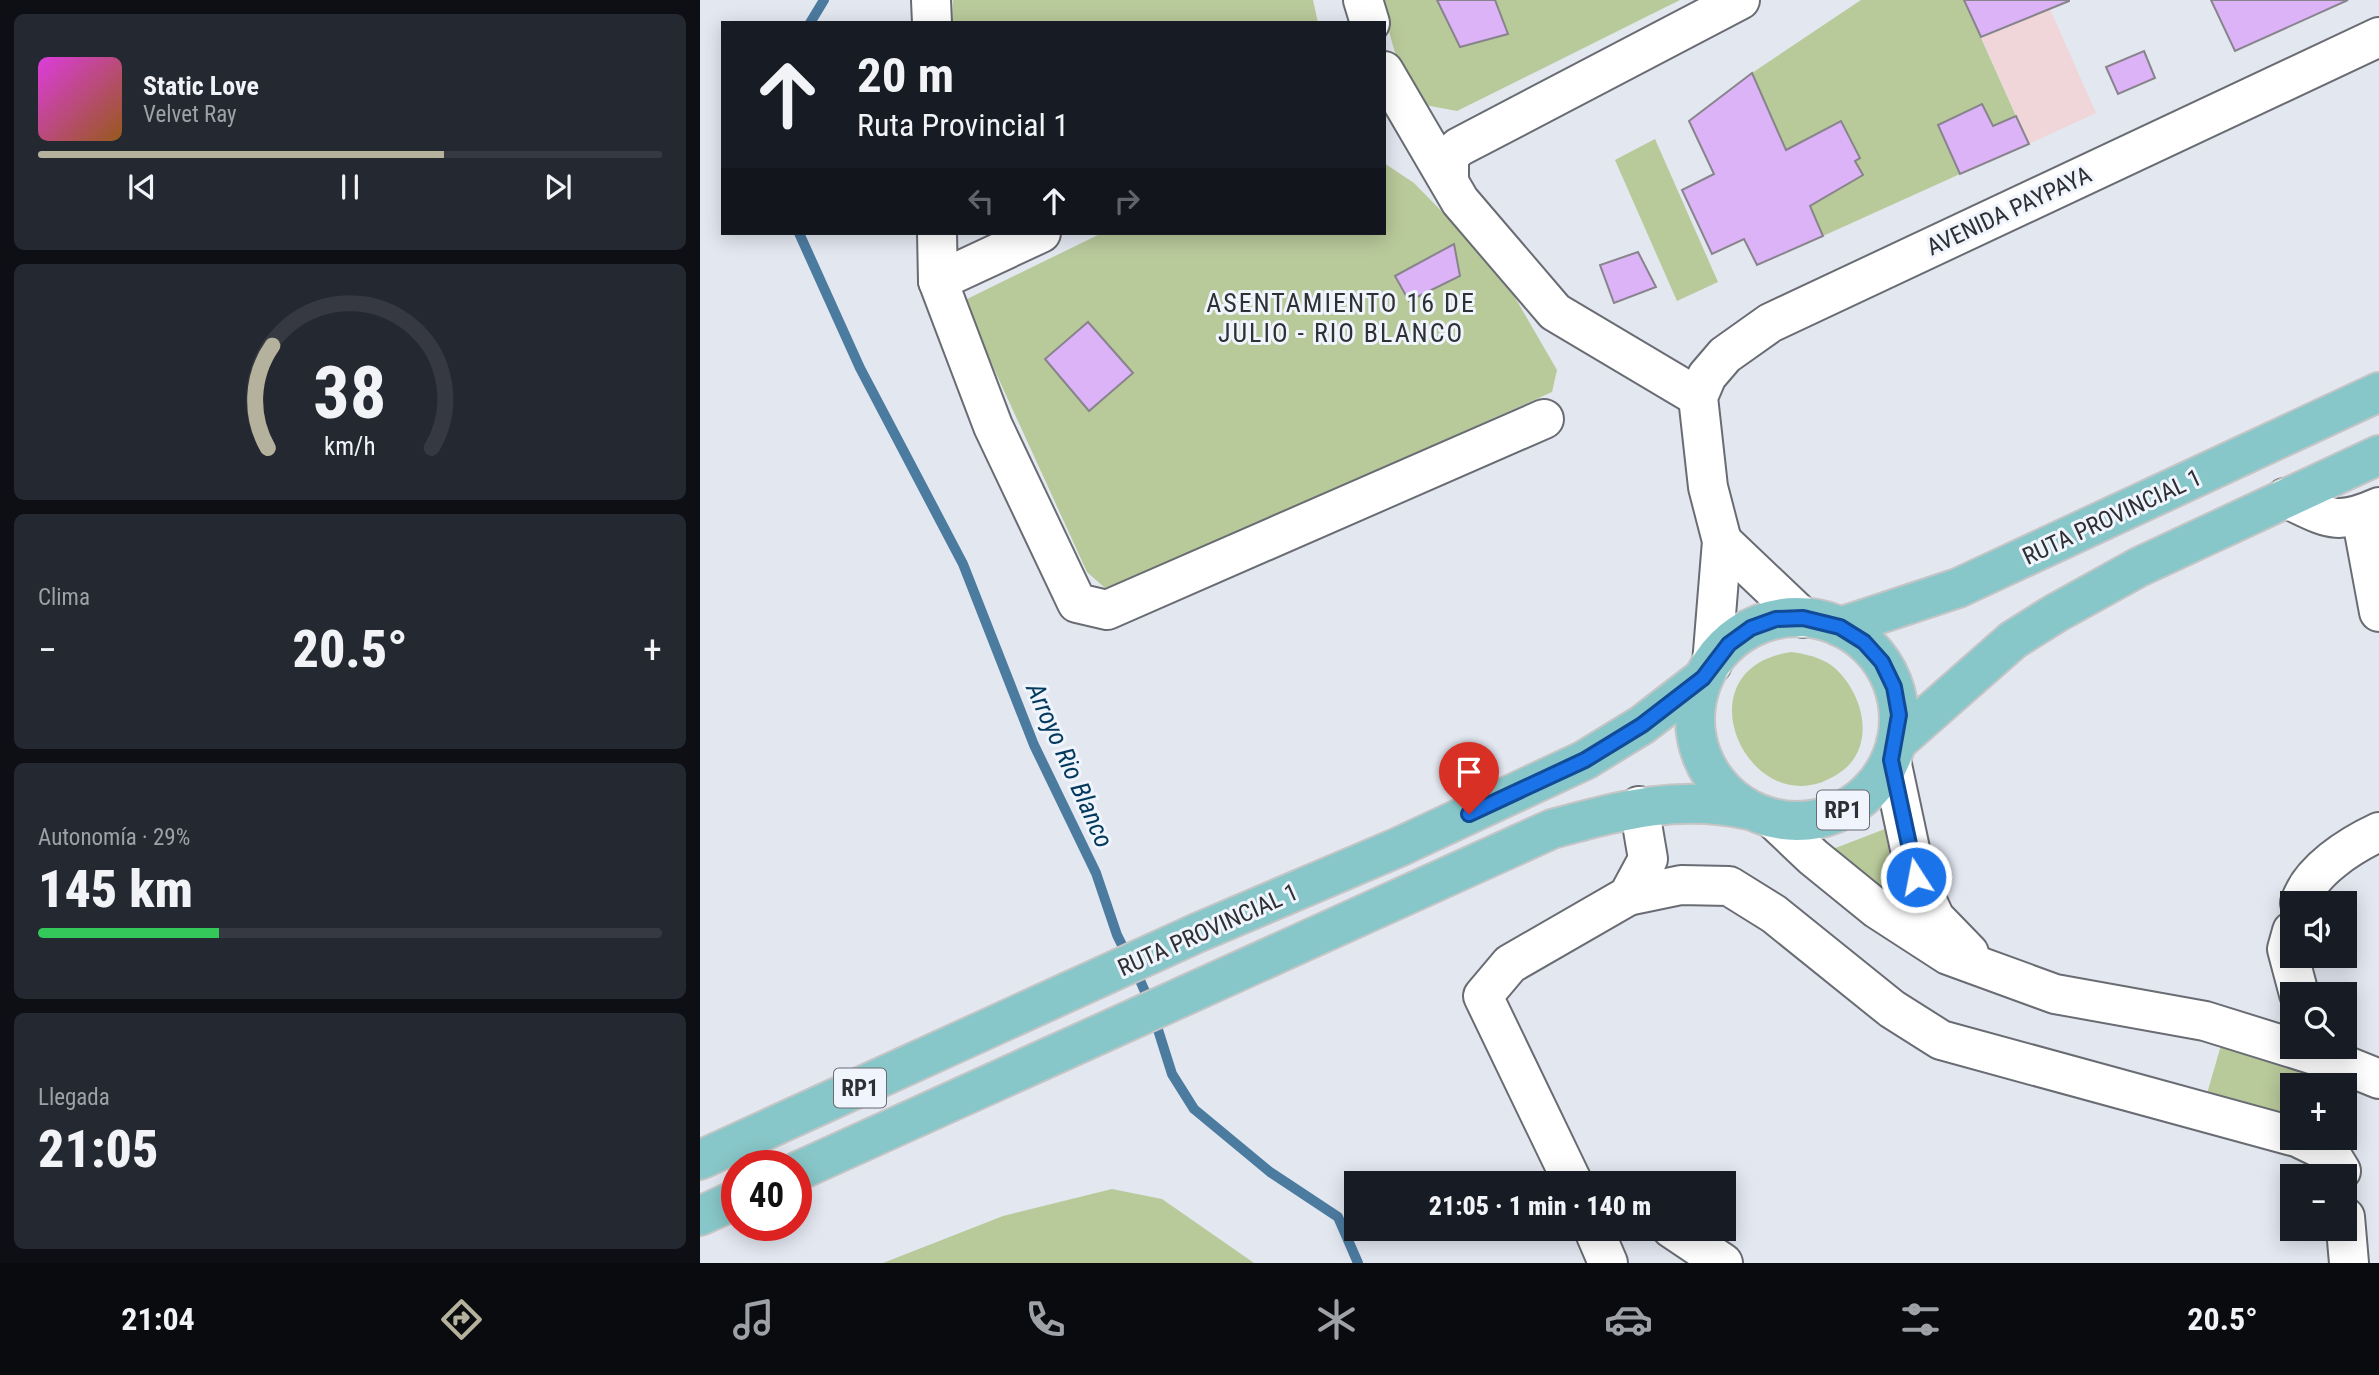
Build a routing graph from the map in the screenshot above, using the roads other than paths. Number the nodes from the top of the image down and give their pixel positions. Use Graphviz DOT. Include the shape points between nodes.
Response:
graph roads {
  1 [pos="931,0"];
  2 [pos="1363,0"];
  3 [pos="1740,0"];
  4 [pos="932,21"];
  5 [pos="1369,21"];
  6 [pos="2379,37"];
  7 [pos="1386,74"];
  8 [pos="1449,180"];
  9 [pos="937,235"];
  10 [pos="1037,235"];
  11 [pos="938,281"];
  12 [pos="2379,392"];
  13 [pos="1698,397"];
  14 [pos="1544,419"];
  15 [pos="2379,455"];
  16 [pos="2285,498"];
  17 [pos="2370,511"];
  18 [pos="1722,541"];
  19 [pos="2379,612"];
  20 [pos="1803,618"];
  21 [pos="1840,627"];
  22 [pos="1708,671"];
  23 [pos="1893,751"];
  24 [pos="1639,806"];
  25 [pos="1761,814"];
  26 [pos="2378,828"];
  27 [pos="2305,891"];
  28 [pos="1628,896"];
  29 [pos="1988,971"];
  30 [pos="2337,1073"];
  31 [pos="2357,1076"];
  32 [pos="2379,1079"];
  33 [pos="2280,1133"];
  34 [pos="2324,1150"];
  35 [pos="700,1160"];
  36 [pos="2341,1161"];
  37 [pos="812,1165"];
  38 [pos="1568,1171"];
  39 [pos="721,1206"];
  40 [pos="700,1216"];
  41 [pos="1599,1241"];
  42 [pos="1690,1241"];
  43 [pos="2347,1241"];
  44 [pos="1608,1263"];
  45 [pos="1723,1263"];
  46 [pos="2349,1263"];
  1 -- 4 [label="street"];
  2 -- 5 [label="street"];
  3 -- 8 [label="street" via="1459,147 1449,156"];
  6 -- 13 [label="street, AVENIDA PAYPAYA" via="1770,323 1725,355 1707,376"];
  7 -- 8 [label="street"];
  8 -- 13 [label="street" via="1460,201 1555,312"];
  9 -- 11 [label="street"];
  10 -- 11 [label="street"];
  11 -- 14 [label="street" via="993,426 1077,603 1107,610"];
  12 -- 21 [label="main road, RUTA PROVINCIAL 1" via="1958,588"];
  13 -- 18 [label="street" via="1708,487"];
  15 -- 16 [label="main road, RUTA PROVINCIAL 1 / RP1"];
  16 -- 17 [label="street" via="2333,521"];
  16 -- 23 [label="main road, RUTA PROVINCIAL 1 / RP1" via="2139,567 2013,639"];
  17 -- 19 [label="street"];
  18 -- 20 [label="street"];
  18 -- 22 [label="street"];
  20 -- 21 [label="main road, RUTA PROVINCIAL 1 / RP1"];
  20 -- 22 [label="main road, RUTA PROVINCIAL 1 / RP1" via="1776,619 1751,628 1729,644"];
  21 -- 23 [label="main road, RUTA PROVINCIAL 1 / RP1" via="1864,642 1882,662 1894,687 1899,715"];
  22 -- 25 [label="main road" via="1696,703 1700,752 1728,795"];
  22 -- 35 [label="main road, RUTA PROVINCIAL 1 / RP1" via="1642,725 1585,760"];
  23 -- 25 [label="main road, RUTA PROVINCIAL 1 / RP1" via="1879,780 1843,810 1821,819 1797,821"];
  23 -- 29 [label="street" via="1916,877 1936,918"];
  24 -- 25 [label="main road, RUTA PROVINCIAL 1 / RP1" via="1684,803"];
  24 -- 28 [label="street" via="1648,859"];
  24 -- 37 [label="main road, RUTA PROVINCIAL 1 / RP1" via="1552,829"];
  25 -- 29 [label="street" via="1877,909 1948,956"];
  26 -- 27 [label="street" via="2343,849"];
  28 -- 33 [label="street" via="1681,885 1729,886 1774,914 1892,1009 1941,1040"];
  28 -- 38 [label="street" via="1510,964 1483,996"];
  29 -- 30 [label="street" via="2055,994 2204,1021"];
  31 -- 32 [label="street"];
  34 -- 36 [label="street"];
  39 -- 40 [label="main road"];
  41 -- 44 [label="street"];
  42 -- 45 [label="street"];
  43 -- 46 [label="street"];
}
